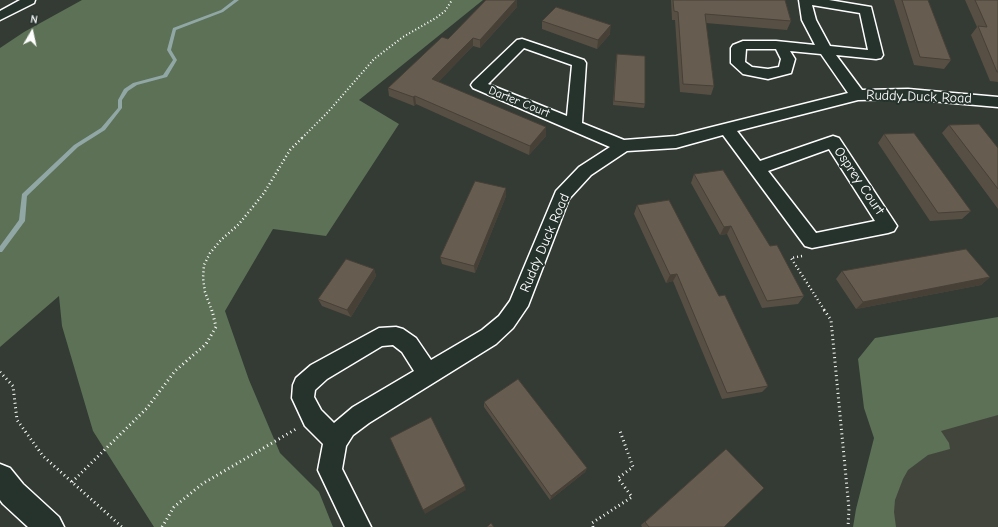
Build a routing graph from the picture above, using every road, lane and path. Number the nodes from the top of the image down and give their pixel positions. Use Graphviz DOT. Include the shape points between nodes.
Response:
graph roads {
  1 [pos="29,0"];
  2 [pos="452,0"];
  3 [pos="806,0"];
  4 [pos="0,16"];
  5 [pos="781,46"];
  6 [pos="826,50"];
  7 [pos="858,95"];
  8 [pos="998,102"];
  9 [pos="574,124"];
  10 [pos="727,129"];
  11 [pos="623,146"];
  12 [pos="758,168"];
  13 [pos="812,241"];
  14 [pos="0,372"];
  15 [pos="428,374"];
  16 [pos="313,418"];
  17 [pos="620,431"];
  18 [pos="336,440"];
  19 [pos="0,478"];
  20 [pos="72,482"];
  21 [pos="49,527"];
  22 [pos="122,527"];
  23 [pos="162,527"];
  24 [pos="358,527"];
  25 [pos="593,527"];
  26 [pos="848,527"];
  1 -- 4 [label="street"];
  2 -- 20 [label="path" via="436,18 403,37 374,60 290,150 264,193 239,224 221,240 204,265 205,292 215,318 216,327 212,336 176,371 147,408"];
  3 -- 6 [label="street" via="809,20"];
  3 -- 6 [label="street" via="866,10 876,55"];
  5 -- 6 [label="street"];
  6 -- 7 [label="street"];
  7 -- 8 [label="street, Ruddy Duck Road" via="908,94"];
  7 -- 10 [label="street, Ruddy Duck Road"];
  9 -- 9 [label="street, Darter Court" via="544,112 478,86 522,43 579,64"];
  9 -- 11 [label="street, Darter Court"];
  10 -- 11 [label="street, Ruddy Duck Road" via="676,142"];
  10 -- 12 [label="street"];
  11 -- 15 [label="street, Ruddy Duck Road" via="585,171 562,196 518,306 506,322 489,338"];
  12 -- 13 [label="street"];
  12 -- 13 [label="street, Osprey Court" via="833,142 888,226"];
  13 -- 26 [label="path" via="806,255 791,258 831,320 849,509"];
  14 -- 20 [label="path" via="13,386 16,420 43,456"];
  15 -- 16 [label="street" via="409,345 396,336 379,337 319,372 304,386 303,398"];
  15 -- 18 [label="street, Ruddy Duck Road" via="361,415 345,427"];
  16 -- 18 [label="street"];
  16 -- 23 [label="path" via="202,484 174,507"];
  17 -- 25 [label="path" via="633,467 618,478 632,497 592,523"];
  18 -- 24 [label="street, Ruddy Duck Road" via="330,470"];
  19 -- 21 [label="street" via="13,494"];
  20 -- 22 [label="path"];
}
